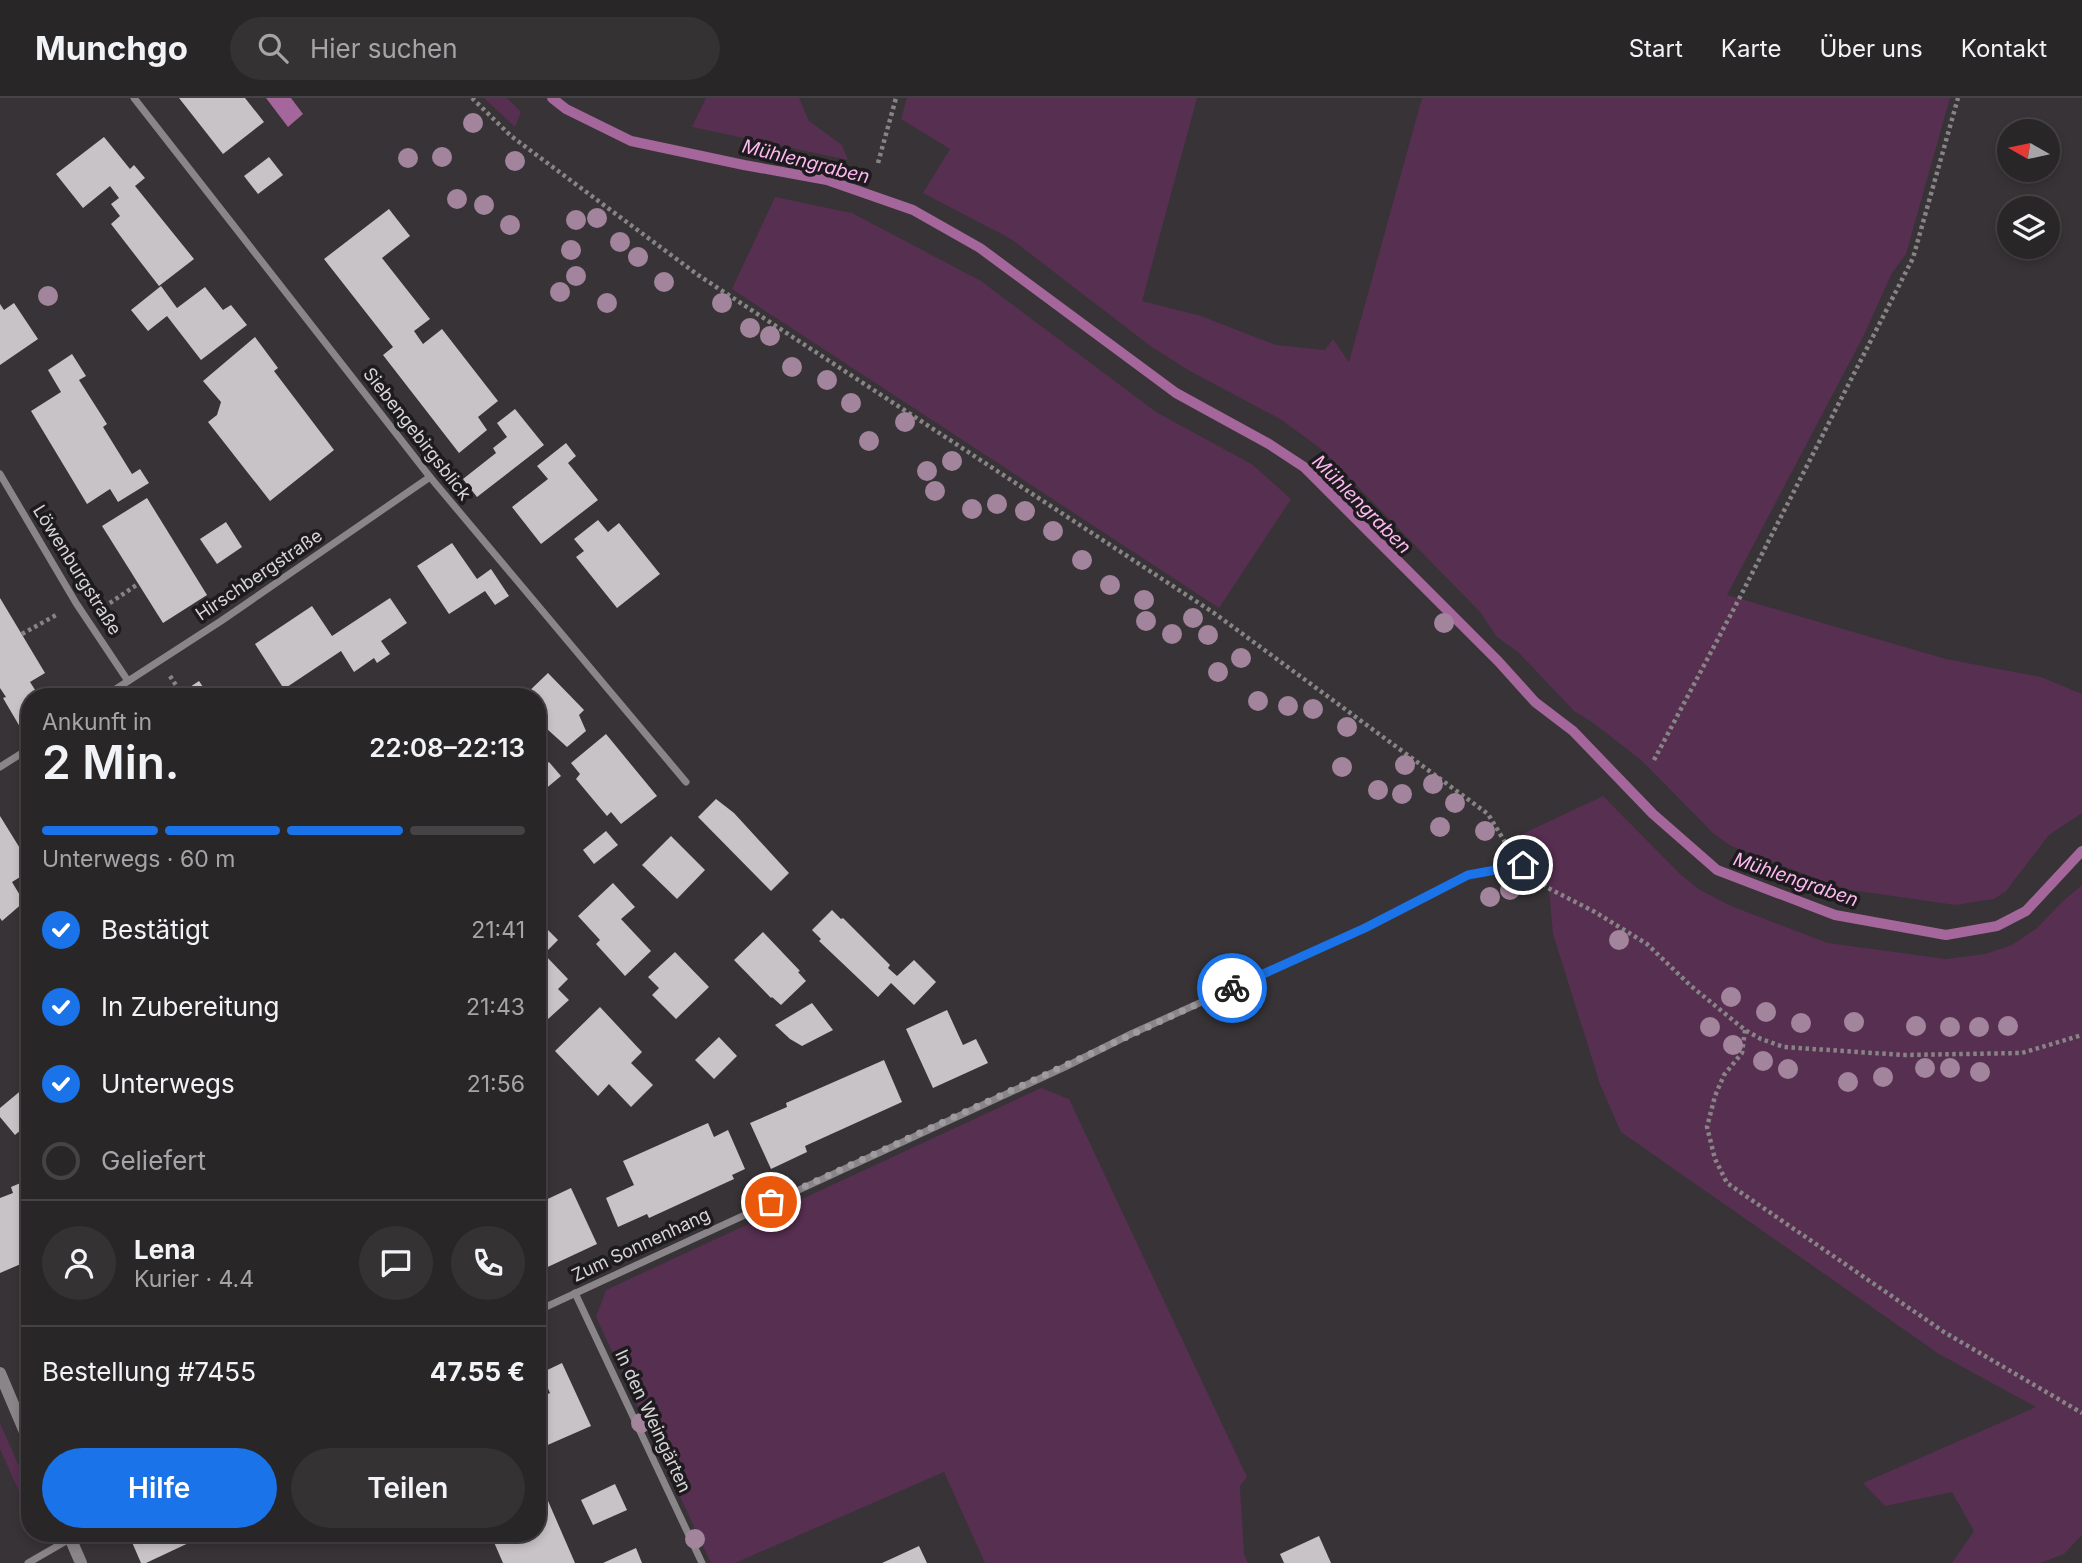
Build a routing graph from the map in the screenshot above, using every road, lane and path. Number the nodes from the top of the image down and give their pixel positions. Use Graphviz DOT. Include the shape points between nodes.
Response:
graph roads {
  1 [pos="135,98"];
  2 [pos="472,98"];
  3 [pos="896,98"];
  4 [pos="1958,98"];
  5 [pos="878,163"];
  6 [pos="0,474"];
  7 [pos="430,477"];
  8 [pos="138,584"];
  9 [pos="76,603"];
  10 [pos="86,618"];
  11 [pos="22,634"];
  12 [pos="128,681"];
  13 [pos="117,688"];
  14 [pos="21,754"];
  15 [pos="1654,760"];
  16 [pos="0,767"];
  17 [pos="686,782"];
  18 [pos="1523,865"];
  19 [pos="1745,1030"];
  20 [pos="2082,1035"];
  21 [pos="575,1293"];
  22 [pos="546,1307"];
  23 [pos="0,1373"];
  24 [pos="2082,1413"];
  25 [pos="21,1423"];
  26 [pos="61,1542"];
  27 [pos="74,1542"];
  28 [pos="28,1563"];
  29 [pos="81,1563"];
  30 [pos="702,1563"];
  1 -- 7 [label="street, Siebengebirgsblick"];
  2 -- 18 [label="path" via="511,136 698,275 1214,613 1488,814"];
  3 -- 5 [label="path"];
  4 -- 15 [label="path" via="1913,258"];
  6 -- 9 [label="street, Löwenburgstraße"];
  7 -- 12 [label="street, Hirschbergstraße"];
  7 -- 17 [label="street, Siebengebirgsblick"];
  8 -- 10 [label="path"];
  9 -- 10 [label="street, Löwenburgstraße"];
  9 -- 11 [label="path"];
  10 -- 12 [label="street, Löwenburgstraße"];
  12 -- 13 [label="street, Hirschbergstraße"];
  14 -- 16 [label="street"];
  18 -- 19 [label="path" via="1548,888 1647,944"];
  18 -- 21 [label="street, Zum Sonnenhang" via="1468,875 1365,928"];
  19 -- 20 [label="path" via="1784,1047 1903,1055 2022,1053"];
  19 -- 24 [label="path" via="1742,1053 1724,1075 1706,1127 1727,1183 1944,1332"];
  21 -- 22 [label="street, Zum Sonnenhang"];
  21 -- 30 [label="street, In den Weingärten"];
  23 -- 25 [label="street"];
  26 -- 28 [label="street"];
  27 -- 29 [label="street"];
}
